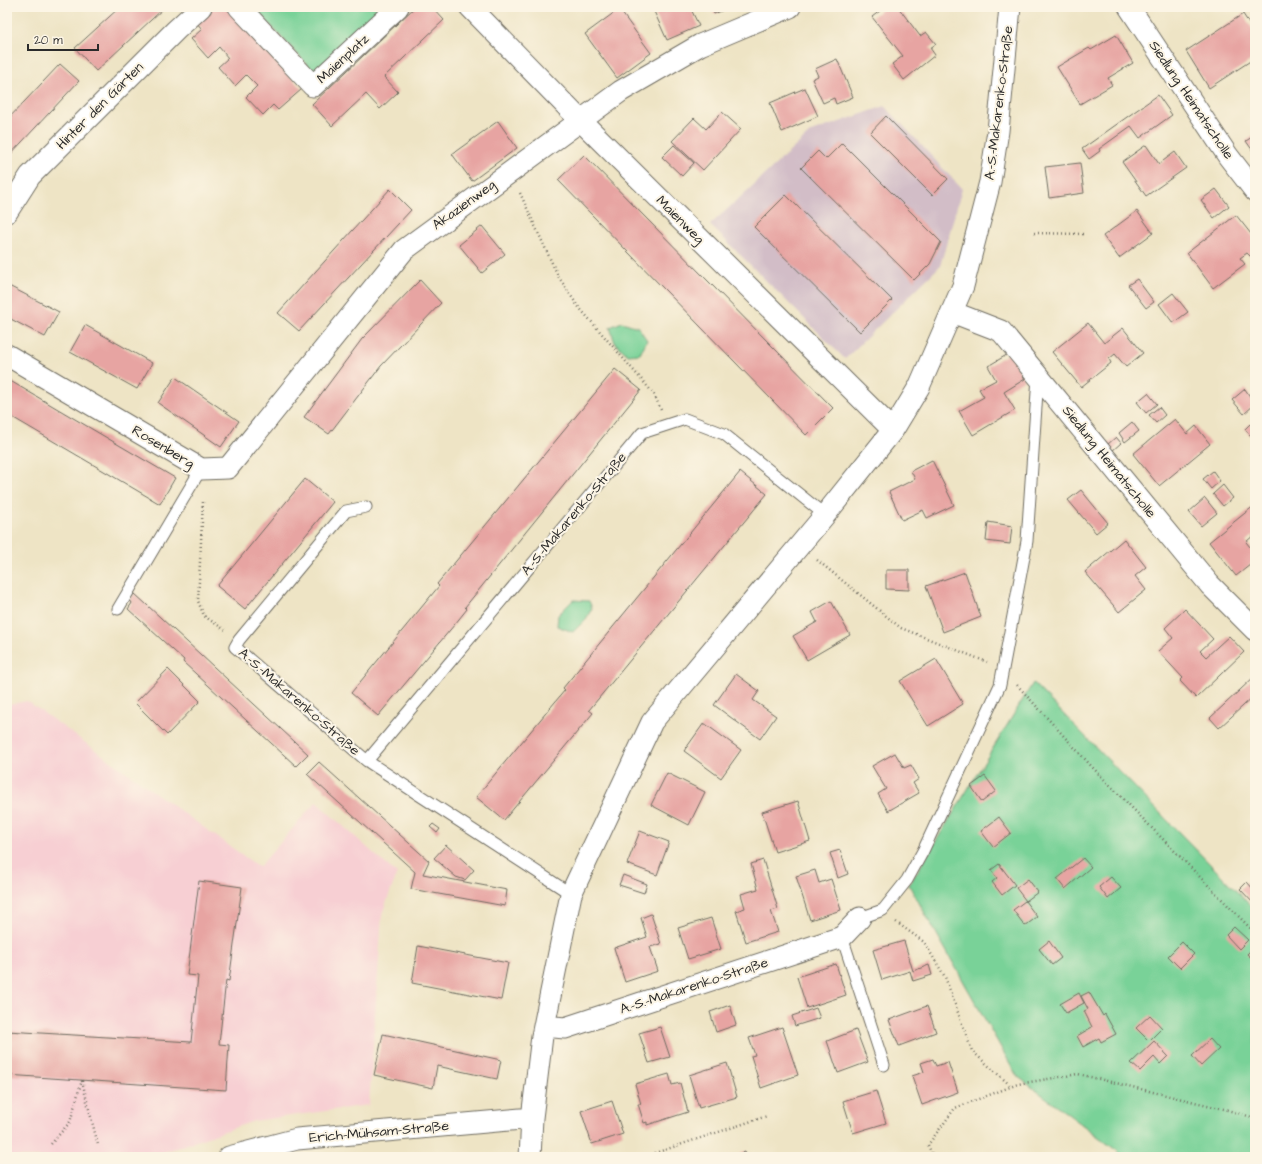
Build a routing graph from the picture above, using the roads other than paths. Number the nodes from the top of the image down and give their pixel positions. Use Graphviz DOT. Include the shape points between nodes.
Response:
graph roads {
  1 [pos="201,7"];
  2 [pos="239,7"];
  3 [pos="398,7"];
  4 [pos="470,7"];
  5 [pos="790,7"];
  6 [pos="1010,7"];
  7 [pos="1129,7"];
  8 [pos="580,120"];
  9 [pos="1255,191"];
  10 [pos="7,212"];
  11 [pos="952,312"];
  12 [pos="7,355"];
  13 [pos="1038,376"];
  14 [pos="892,430"];
  15 [pos="201,469"];
  16 [pos="366,507"];
  17 [pos="825,515"];
  18 [pos="118,609"];
  19 [pos="1255,630"];
  20 [pos="367,761"];
  21 [pos="572,894"];
  22 [pos="860,918"];
  23 [pos="842,937"];
  24 [pos="544,1026"];
  25 [pos="884,1065"];
  26 [pos="532,1118"];
  27 [pos="229,1157"];
  28 [pos="530,1157"];
  1 -- 10 [label="street, Hinter den Gärten" via="30,176"];
  2 -- 3 [label="street, Maienplatz" via="313,86"];
  4 -- 8 [label="street, Maienweg"];
  5 -- 8 [label="street, Akazienweg" via="700,45 621,91"];
  6 -- 11 [label="street, A.-S.-Makarenko-Straße" via="998,131 990,182 963,286"];
  7 -- 9 [label="street, Siedlung Heimatscholle" via="1228,156"];
  8 -- 14 [label="street, Maienweg"];
  8 -- 15 [label="street, Akazienweg" via="404,250 228,468"];
  11 -- 13 [label="street, Siedlung Heimatscholle" via="1001,331"];
  11 -- 14 [label="street, A.-S.-Makarenko-Straße" via="919,387"];
  12 -- 15 [label="street, Rosenberg"];
  13 -- 19 [label="street, Siedlung Heimatscholle" via="1210,584"];
  13 -- 22 [label="lane" via="1027,541 1000,685 907,880 883,910"];
  14 -- 17 [label="street, A.-S.-Makarenko-Straße"];
  15 -- 18 [label="lane, Rosenberg"];
  16 -- 20 [label="lane, A.-S.-Makarenko-Straße" via="346,511 235,647"];
  17 -- 20 [label="lane, A.-S.-Makarenko-Straße" via="724,434 685,419 642,433"];
  17 -- 21 [label="street, A.-S.-Makarenko-Straße" via="652,722"];
  20 -- 21 [label="lane, A.-S.-Makarenko-Straße"];
  21 -- 24 [label="street, A.-S.-Makarenko-Straße"];
  22 -- 23 [label="street, A.-S.-Makarenko-Straße"];
  23 -- 24 [label="street, A.-S.-Makarenko-Straße" via="565,1028"];
  23 -- 25 [label="lane"];
  24 -- 26 [label="street, A.-S.-Makarenko-Straße"];
  26 -- 27 [label="street, Erich-Mühsam-Straße" via="297,1139"];
  26 -- 28 [label="street, A.-S.-Makarenko-Straße"];
}
